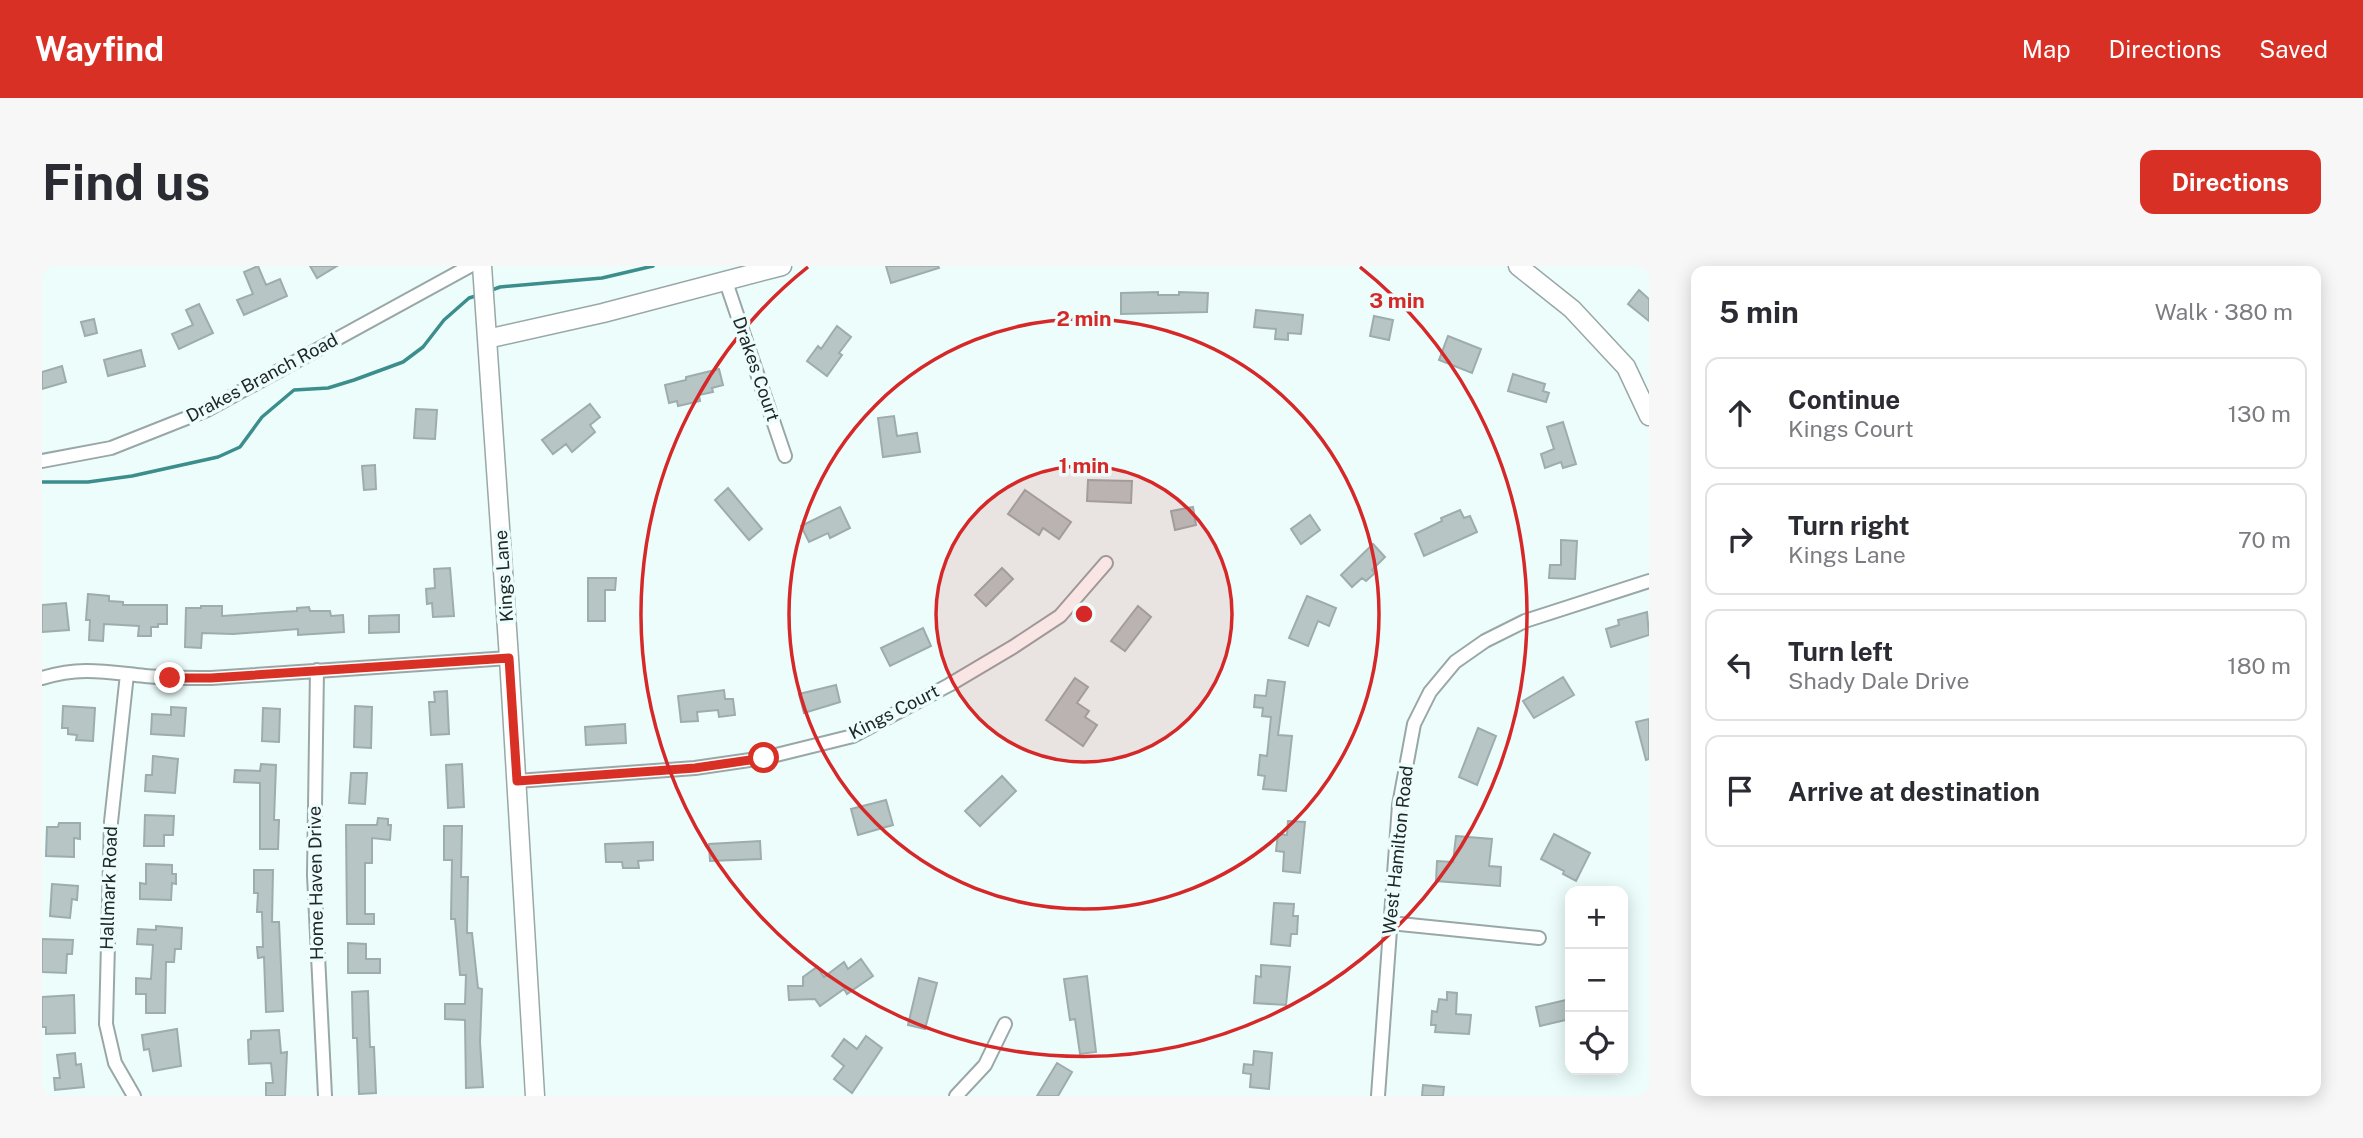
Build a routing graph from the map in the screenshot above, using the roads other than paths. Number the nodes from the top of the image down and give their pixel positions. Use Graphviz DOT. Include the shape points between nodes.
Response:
graph roads {
  1 [pos="470,266"];
  2 [pos="482,266"];
  3 [pos="782,266"];
  4 [pos="1518,266"];
  5 [pos="726,282"];
  6 [pos="487,339"];
  7 [pos="1649,416"];
  8 [pos="785,456"];
  9 [pos="42,461"];
  10 [pos="1105,563"];
  11 [pos="1649,581"];
  12 [pos="509,658"];
  13 [pos="317,670"];
  14 [pos="127,674"];
  15 [pos="42,678"];
  16 [pos="517,781"];
  17 [pos="1390,923"];
  18 [pos="1539,938"];
  19 [pos="1005,1024"];
  20 [pos="134,1096"];
  21 [pos="325,1096"];
  22 [pos="535,1096"];
  23 [pos="956,1096"];
  24 [pos="1378,1096"];
  1 -- 9 [label="street, Drakes Branch Road" via="207,410 111,448"];
  2 -- 6 [label="street, Kings Lane"];
  3 -- 5 [label="street"];
  4 -- 7 [label="street" via="1572,309 1626,367"];
  5 -- 6 [label="street"];
  5 -- 8 [label="street, Drakes Court"];
  6 -- 12 [label="street, Kings Lane"];
  10 -- 16 [label="street, Kings Court" via="1060,616 949,685 853,736 764,758 695,768"];
  11 -- 17 [label="street, West Hamilton Road" via="1525,621 1485,641 1455,662 1430,692 1414,724 1405,762"];
  12 -- 13 [label="street"];
  12 -- 16 [label="street, Kings Lane"];
  13 -- 14 [label="street" via="211,678"];
  13 -- 21 [label="street, Home Haven Drive" via="314,874"];
  14 -- 15 [label="street" via="74,670"];
  14 -- 20 [label="street, Hallmark Road" via="111,822 106,1024 114,1063"];
  16 -- 22 [label="street, Kings Lane"];
  17 -- 18 [label="street"];
  17 -- 24 [label="street, West Hamilton Road"];
  19 -- 23 [label="street" via="985,1065"];
}
